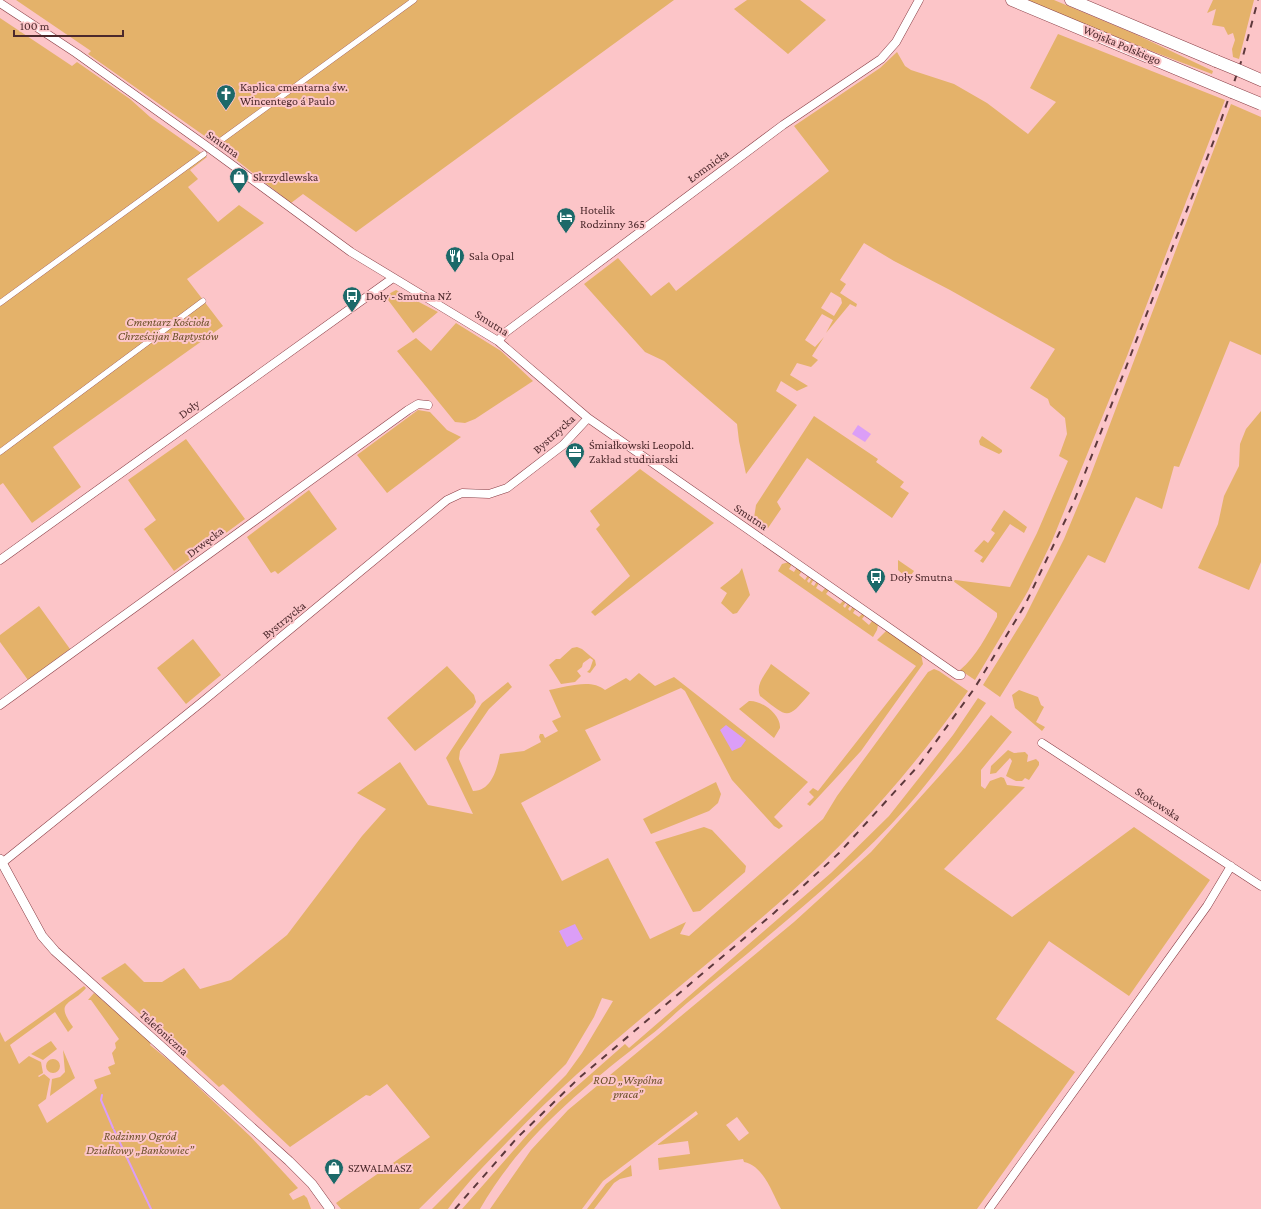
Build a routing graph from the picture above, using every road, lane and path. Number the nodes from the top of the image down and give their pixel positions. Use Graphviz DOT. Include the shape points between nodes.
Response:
graph roads {
  1 [pos="414,0"];
  2 [pos="919,0"];
  3 [pos="1012,0"];
  4 [pos="1071,0"];
  5 [pos="0,3"];
  6 [pos="1261,80"];
  7 [pos="1261,104"];
  8 [pos="216,144"];
  9 [pos="204,154"];
  10 [pos="393,278"];
  11 [pos="203,301"];
  12 [pos="0,303"];
  13 [pos="498,341"];
  14 [pos="428,405"];
  15 [pos="588,418"];
  16 [pos="0,452"];
  17 [pos="0,560"];
  18 [pos="961,675"];
  19 [pos="0,705"];
  20 [pos="1042,743"];
  21 [pos="1,861"];
  22 [pos="1231,866"];
  23 [pos="1261,886"];
  24 [pos="330,1209"];
  25 [pos="989,1209"];
  1 -- 8 [label="street"];
  2 -- 13 [label="street, Łomnicka" via="896,42 880,59 783,126 624,243 506,332"];
  3 -- 7 [label="main road, Wojska Polskiego, bridge"];
  4 -- 6 [label="main road, Wojska Polskiego, bridge"];
  5 -- 10 [label="street, Smutna" via="76,53 339,244"];
  9 -- 12 [label="street"];
  10 -- 13 [label="street, Smutna"];
  10 -- 17 [label="street, Doły"];
  11 -- 16 [label="street"];
  13 -- 15 [label="street, Smutna"];
  14 -- 19 [label="street, Drwęcka" via="418,404 408,410"];
  15 -- 18 [label="street, Smutna" via="957,675"];
  15 -- 21 [label="street, Bystrzycka" via="563,445 506,488 489,494 462,493 448,500 172,726"];
  20 -- 22 [label="street, Stokowska"];
  21 -- 24 [label="street, Telefoniczna" via="42,936 55,951 290,1161 312,1184"];
  22 -- 23 [label="street, Stokowska"];
  22 -- 25 [label="street" via="1207,906"];
}
